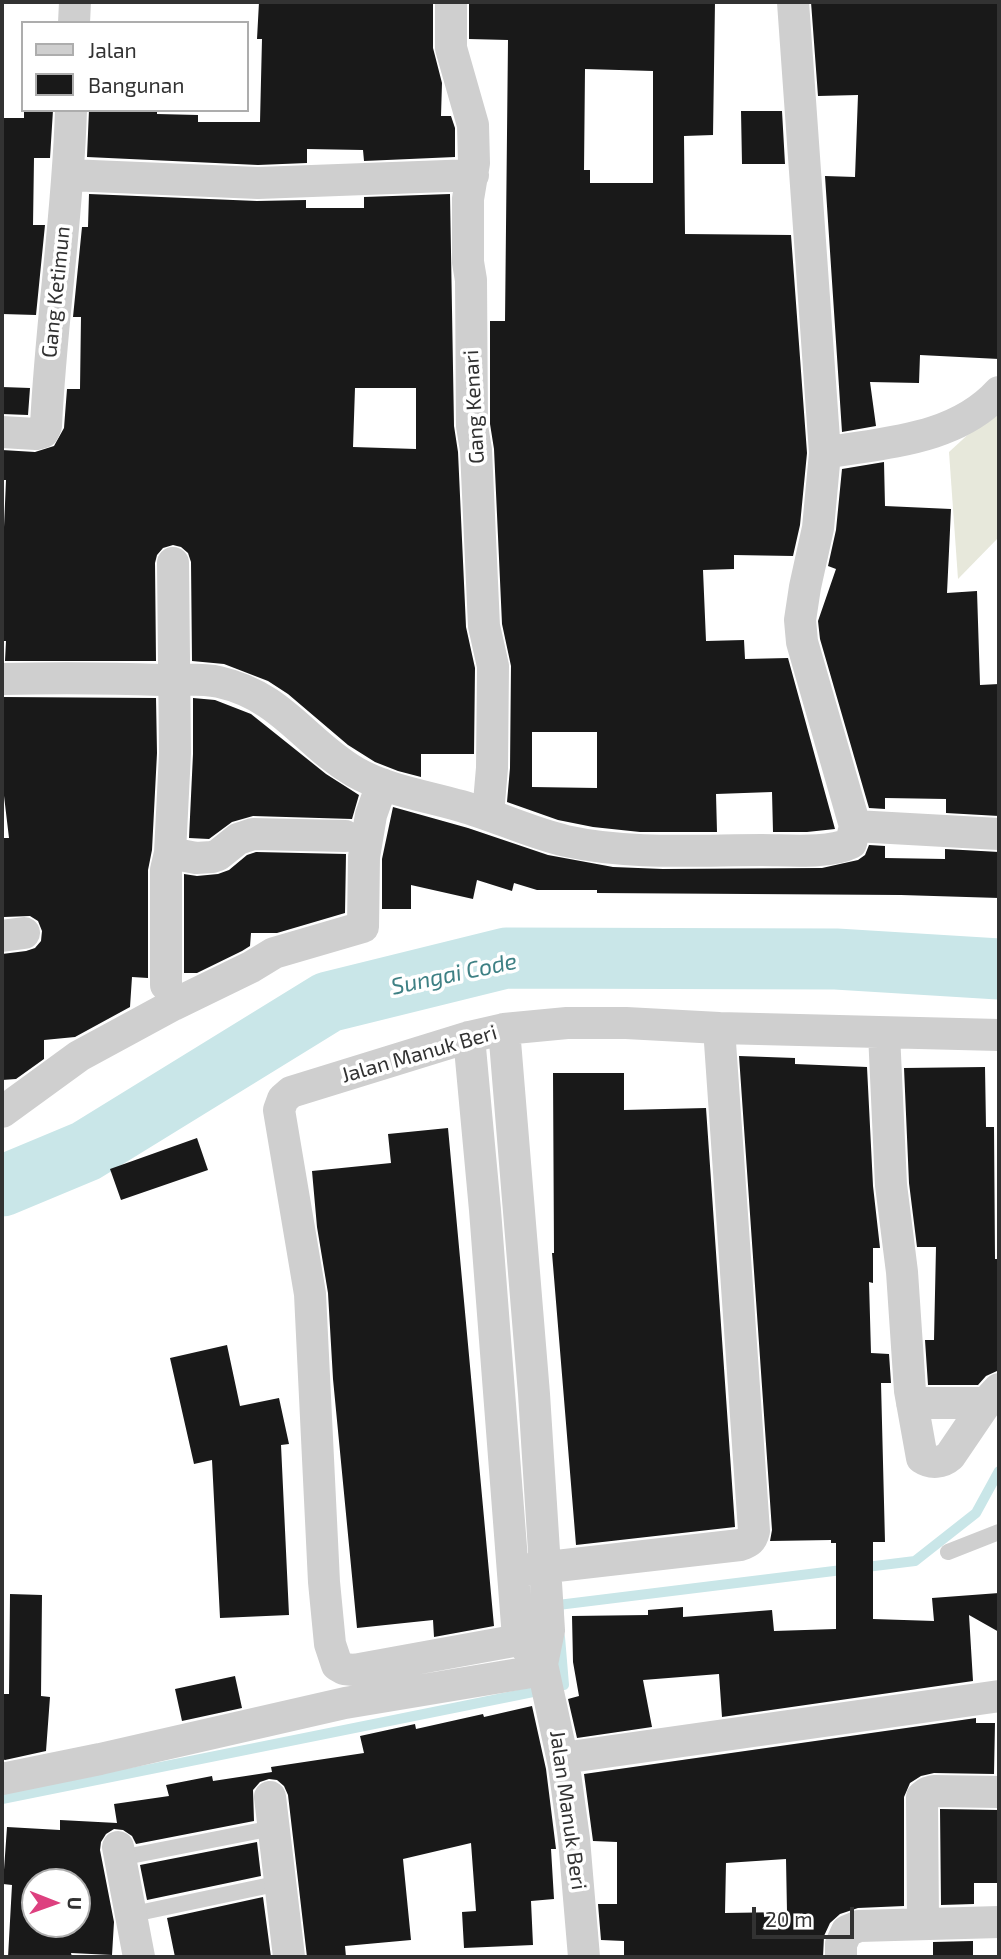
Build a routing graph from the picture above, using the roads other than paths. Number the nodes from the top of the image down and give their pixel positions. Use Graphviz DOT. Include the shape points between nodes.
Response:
graph roads {
  1 [pos="75,2"];
  2 [pos="451,2"];
  3 [pos="793,2"];
  4 [pos="74,21"];
  5 [pos="71,112"];
  6 [pos="69,175"];
  7 [pos="473,175"];
  8 [pos="999,392"];
  9 [pos="2,432"];
  10 [pos="825,453"];
  11 [pos="173,564"];
  12 [pos="2,679"];
  13 [pos="173,680"];
  14 [pos="382,784"];
  15 [pos="488,814"];
  16 [pos="855,826"];
  17 [pos="999,834"];
  18 [pos="345,836"];
  19 [pos="170,853"];
  20 [pos="166,985"];
  21 [pos="719,1028"];
  22 [pos="504,1029"];
  23 [pos="884,1033"];
  24 [pos="999,1035"];
  25 [pos="469,1037"];
  26 [pos="2,1112"];
  27 [pos="518,1206"];
  28 [pos="485,1210"];
  29 [pos="534,1394"];
  30 [pos="499,1396"];
  31 [pos="993,1396"];
  32 [pos="912,1403"];
  33 [pos="999,1532"];
  34 [pos="948,1552"];
  35 [pos="545,1567"];
  36 [pos="513,1571"];
  37 [pos="549,1631"];
  38 [pos="519,1640"];
  39 [pos="543,1667"];
  40 [pos="999,1696"];
  41 [pos="562,1758"];
  42 [pos="2,1779"];
  43 [pos="999,1792"];
  44 [pos="270,1797"];
  45 [pos="273,1828"];
  46 [pos="119,1852"];
  47 [pos="280,1884"];
  48 [pos="129,1915"];
  49 [pos="999,1922"];
  50 [pos="923,1924"];
  51 [pos="139,1957"];
  52 [pos="289,1957"];
  53 [pos="583,1957"];
  54 [pos="841,1957"];
  1 -- 4 [label="street"];
  2 -- 7 [label="street, Gang Kenari" via="451,48 473,125"];
  3 -- 10 [label="street"];
  5 -- 6 [label="street, Gang Ketimun"];
  6 -- 7 [label="street" via="258,183"];
  6 -- 9 [label="street, Gang Ketimun" via="46,426 36,434"];
  7 -- 15 [label="street, Gang Kenari" via="468,199 472,426 484,626 493,666"];
  8 -- 10 [label="street" via="967,420 933,434"];
  10 -- 16 [label="street" via="818,528 800,620 802,642"];
  11 -- 13 [label="street"];
  12 -- 13 [label="street"];
  13 -- 14 [label="street" via="218,682 256,695 289,717 332,757"];
  13 -- 19 [label="street"];
  14 -- 15 [label="street"];
  14 -- 26 [label="street" via="364,857 363,927 274,953 79,1056"];
  15 -- 16 [label="street" via="563,841 660,850 842,848 851,843"];
  16 -- 17 [label="street"];
  18 -- 19 [label="street" via="253,834 244,835 212,857"];
  19 -- 20 [label="street"];
  21 -- 22 [label="street, Jalan Manuk Beri" via="567,1023"];
  21 -- 23 [label="street, Jalan Manuk Beri"];
  21 -- 35 [label="street" via="752,1538 740,1545"];
  22 -- 25 [label="street, Jalan Manuk Beri"];
  22 -- 27 [label="street, Jalan Manuk Beri"];
  23 -- 24 [label="street, Jalan Manuk Beri"];
  23 -- 32 [label="street" via="891,1185"];
  25 -- 28 [label="street"];
  25 -- 38 [label="street, Jalan Manuk Beri" via="291,1092 279,1110 310,1294 324,1582 337,1664 354,1670"];
  27 -- 28 [label="street"];
  27 -- 29 [label="street, Jalan Manuk Beri"];
  28 -- 30 [label="street"];
  29 -- 30 [label="street"];
  29 -- 35 [label="street, Jalan Manuk Beri"];
  30 -- 36 [label="street"];
  31 -- 32 [label="street"];
  31 -- 32 [label="street" via="950,1456 936,1462 922,1458"];
  33 -- 34 [label="lane"];
  35 -- 36 [label="street"];
  35 -- 37 [label="street, Jalan Manuk Beri"];
  36 -- 38 [label="street"];
  37 -- 38 [label="street, Jalan Manuk Beri"];
  37 -- 39 [label="street, Jalan Manuk Beri"];
  38 -- 39 [label="street"];
  39 -- 41 [label="street, Jalan Manuk Beri"];
  39 -- 42 [label="street" via="345,1703"];
  40 -- 41 [label="street"];
  41 -- 53 [label="street, Jalan Manuk Beri"];
  43 -- 50 [label="street" via="934,1791 922,1797"];
  44 -- 45 [label="street"];
  45 -- 46 [label="lane"];
  45 -- 47 [label="street"];
  46 -- 48 [label="street"];
  47 -- 48 [label="lane"];
  47 -- 52 [label="street"];
  48 -- 51 [label="street"];
  49 -- 50 [label="street"];
  50 -- 54 [label="street" via="859,1926 847,1931"];
}
